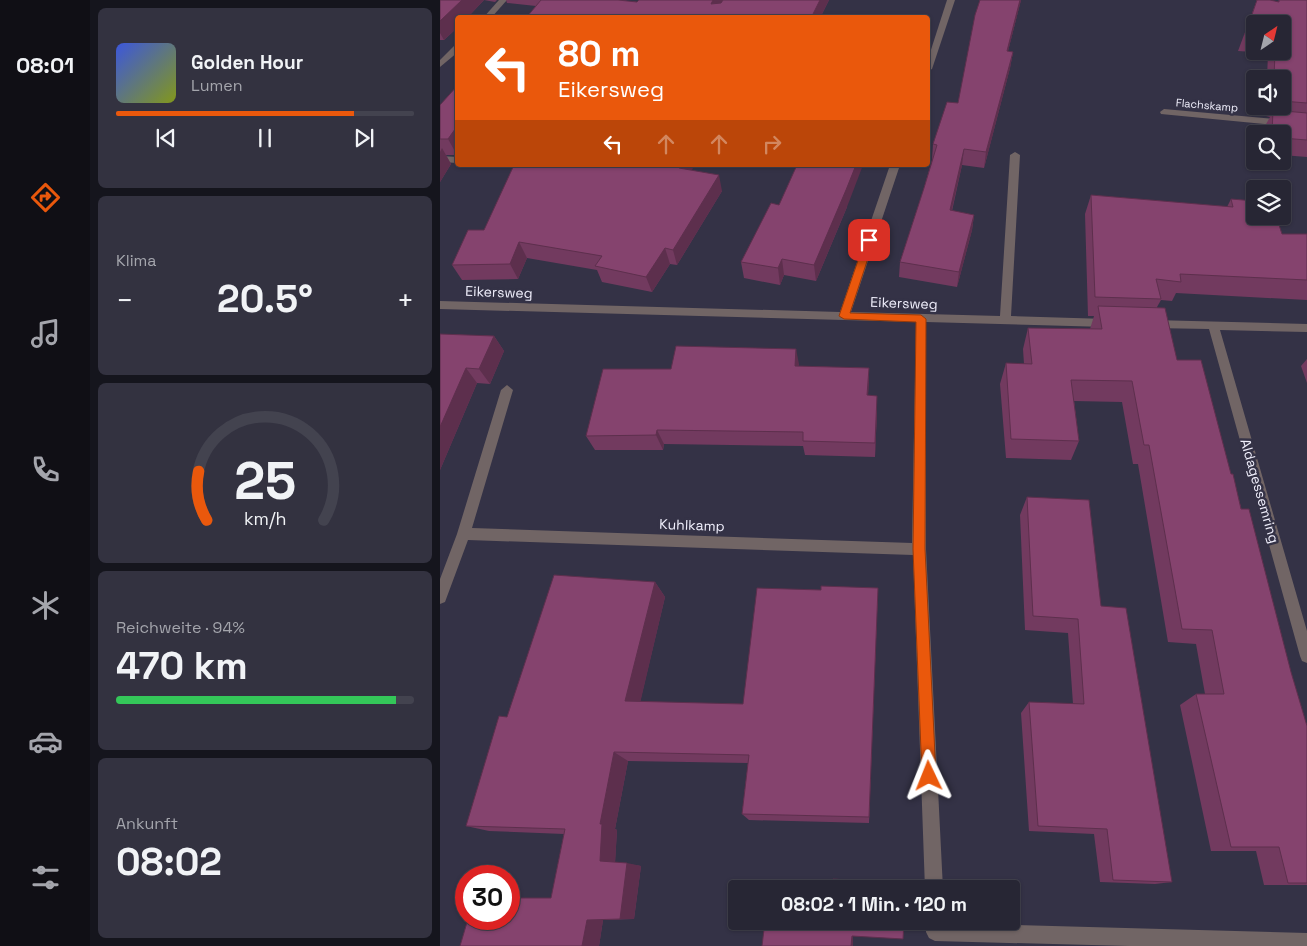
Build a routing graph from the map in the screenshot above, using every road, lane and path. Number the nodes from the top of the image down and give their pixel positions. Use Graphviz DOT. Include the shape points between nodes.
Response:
graph roads {
  1 [pos="503,0"];
  2 [pos="951,0"];
  3 [pos="489,15"];
  4 [pos="455,50"];
  5 [pos="930,63"];
  6 [pos="440,65"];
  7 [pos="1164,112"];
  8 [pos="1307,126"];
  9 [pos="1015,155"];
  10 [pos="440,159"];
  11 [pos="455,160"];
  12 [pos="894,167"];
  13 [pos="440,305"];
  14 [pos="844,316"];
  15 [pos="921,319"];
  16 [pos="1005,321"];
  17 [pos="1114,324"];
  18 [pos="1143,324"];
  19 [pos="1213,326"];
  20 [pos="1307,328"];
  21 [pos="507,390"];
  22 [pos="464,534"];
  23 [pos="919,549"];
  24 [pos="440,597"];
  25 [pos="1307,656"];
  26 [pos="934,880"];
  27 [pos="936,930"];
  28 [pos="1307,942"];
  1 -- 3 [label="street"];
  2 -- 5 [label="street"];
  4 -- 6 [label="street"];
  7 -- 8 [label="street, Flachskamp"];
  9 -- 16 [label="street"];
  10 -- 11 [label="street"];
  12 -- 14 [label="street"];
  13 -- 14 [label="street, Eikersweg"];
  14 -- 15 [label="street, Eikersweg"];
  15 -- 16 [label="street, Eikersweg"];
  15 -- 23 [label="street"];
  16 -- 17 [label="street, Eikersweg"];
  18 -- 19 [label="street"];
  19 -- 20 [label="street"];
  19 -- 25 [label="street, Aldagessemring"];
  21 -- 22 [label="street"];
  22 -- 23 [label="street, Kuhlkamp"];
  22 -- 24 [label="street"];
  23 -- 26 [label="street"];
  27 -- 28 [label="street"];
}
